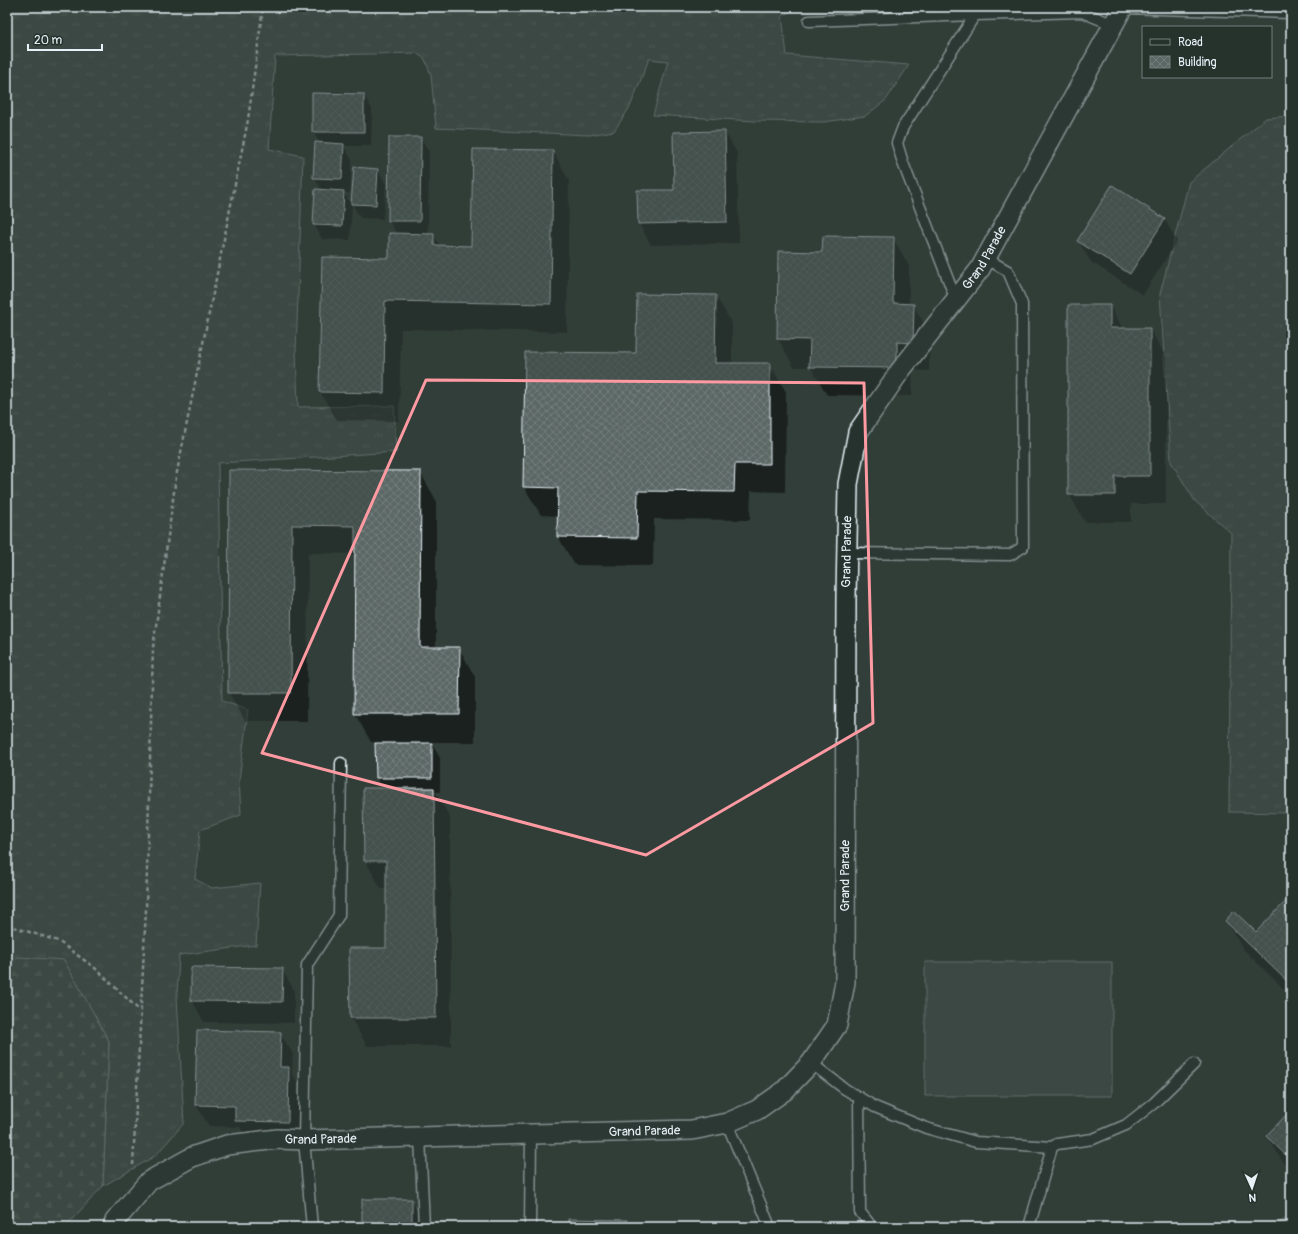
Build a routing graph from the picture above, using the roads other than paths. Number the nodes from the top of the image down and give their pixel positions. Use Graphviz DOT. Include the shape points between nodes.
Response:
graph roads {
  1 [pos="1120,13"];
  2 [pos="1291,13"];
  3 [pos="975,15"];
  4 [pos="809,22"];
  5 [pos="985,258"];
  6 [pos="956,300"];
  7 [pos="847,552"];
  8 [pos="340,763"];
  9 [pos="811,1063"];
  10 [pos="1194,1064"];
  11 [pos="859,1097"];
  12 [pos="727,1123"];
  13 [pos="531,1134"];
  14 [pos="420,1137"];
  15 [pos="304,1140"];
  16 [pos="1052,1147"];
  17 [pos="768,1222"];
  18 [pos="113,1227"];
  19 [pos="312,1227"];
  20 [pos="424,1227"];
  21 [pos="530,1227"];
  22 [pos="872,1227"];
  23 [pos="1029,1227"];
  1 -- 2 [label="lane"];
  1 -- 3 [label="lane"];
  1 -- 5 [label="street, Grand Parade"];
  3 -- 4 [label="lane"];
  3 -- 6 [label="lane" via="903,127 897,143"];
  5 -- 6 [label="street, Grand Parade" via="980,269"];
  5 -- 7 [label="lane" via="1008,271 1022,304 1023,547 1010,555"];
  6 -- 7 [label="street, Grand Parade" via="900,371 858,432 848,484"];
  7 -- 9 [label="street, Grand Parade" via="846,982 837,1025"];
  8 -- 15 [label="lane" via="339,915 307,966"];
  9 -- 11 [label="lane"];
  9 -- 12 [label="street, Grand Parade" via="784,1091 758,1110"];
  10 -- 16 [label="lane" via="1126,1125 1093,1139"];
  11 -- 16 [label="lane" via="926,1128 976,1142"];
  11 -- 22 [label="lane" via="860,1212"];
  12 -- 13 [label="street, Grand Parade" via="692,1130"];
  12 -- 17 [label="lane"];
  13 -- 14 [label="street, Grand Parade"];
  13 -- 21 [label="lane"];
  14 -- 15 [label="street, Grand Parade"];
  14 -- 20 [label="lane"];
  15 -- 18 [label="street, Grand Parade" via="278,1139 227,1145 192,1157 149,1181 115,1221"];
  15 -- 19 [label="lane"];
  16 -- 23 [label="lane"];
}
